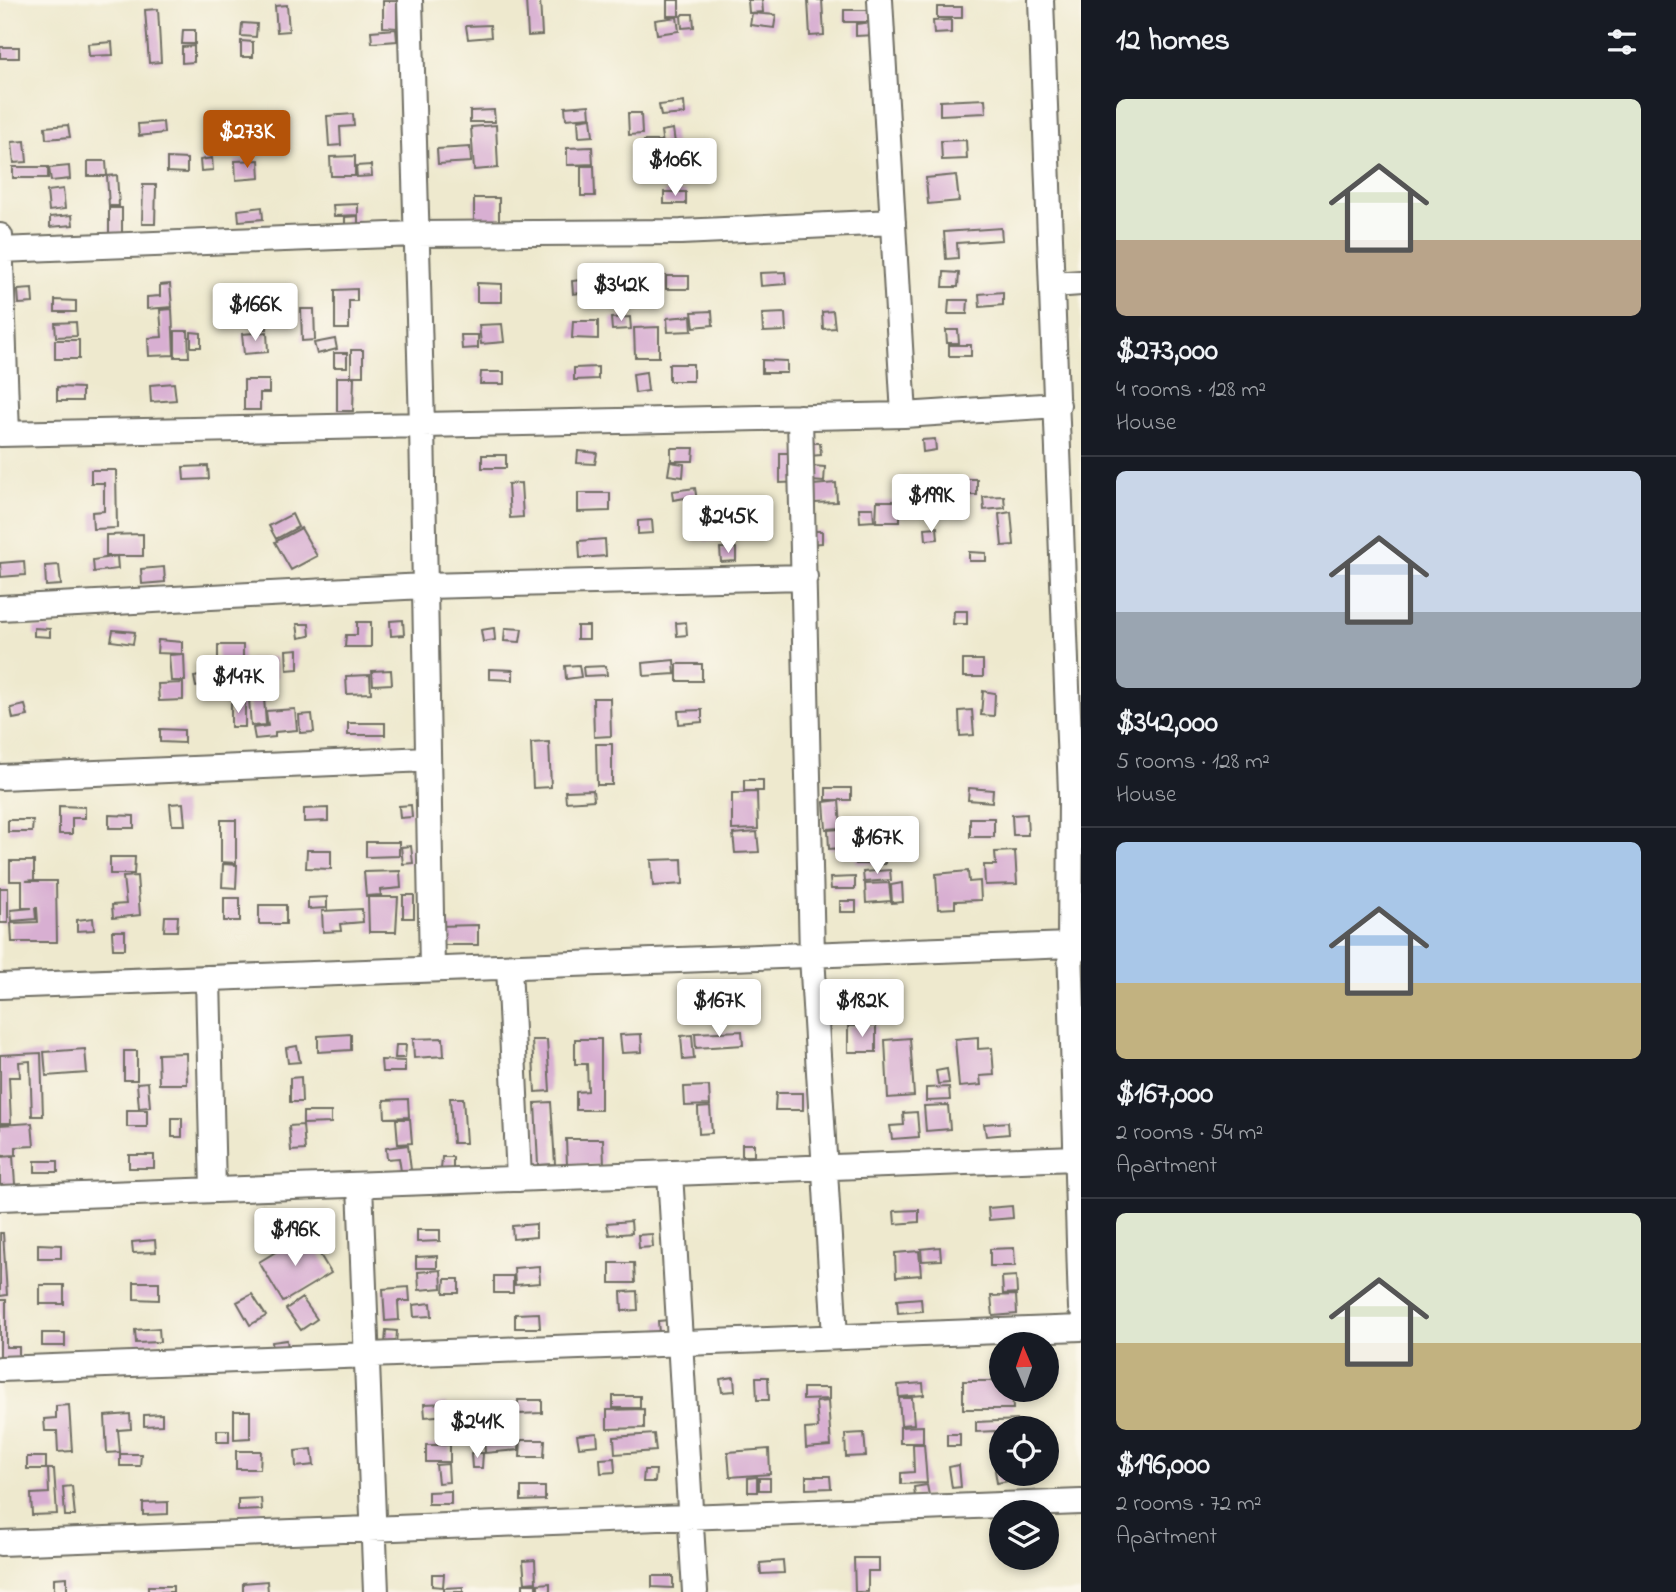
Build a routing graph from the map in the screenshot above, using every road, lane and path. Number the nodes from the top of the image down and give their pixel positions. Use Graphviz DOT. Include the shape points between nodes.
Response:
graph roads {
  1 [pos="410,0"];
  2 [pos="880,0"];
  3 [pos="1041,0"];
  4 [pos="893,222"];
  5 [pos="416,234"];
  6 [pos="0,235"];
  7 [pos="0,250"];
  8 [pos="1081,283"];
  9 [pos="1053,285"];
  10 [pos="1058,405"];
  11 [pos="904,415"];
  12 [pos="800,417"];
  13 [pos="422,425"];
  14 [pos="4,434"];
  15 [pos="805,577"];
  16 [pos="424,586"];
  17 [pos="0,608"];
  18 [pos="1074,632"];
  19 [pos="428,760"];
  20 [pos="0,776"];
  21 [pos="1075,947"];
  22 [pos="812,956"];
  23 [pos="509,967"];
  24 [pos="432,969"];
  25 [pos="208,978"];
  26 [pos="0,986"];
  27 [pos="1076,1158"];
  28 [pos="825,1167"];
  29 [pos="670,1173"];
  30 [pos="519,1179"];
  31 [pos="360,1185"];
  32 [pos="213,1190"];
  33 [pos="0,1198"];
  34 [pos="1081,1308"];
  35 [pos="1081,1328"];
  36 [pos="835,1337"];
  37 [pos="680,1343"];
  38 [pos="366,1355"];
  39 [pos="0,1369"];
  40 [pos="1081,1502"];
  41 [pos="690,1517"];
  42 [pos="373,1529"];
  43 [pos="0,1544"];
  44 [pos="376,1592"];
  45 [pos="695,1592"];
  1 -- 5 [label="street"];
  2 -- 4 [label="street"];
  3 -- 9 [label="street"];
  4 -- 5 [label="street" via="681,232"];
  4 -- 11 [label="street"];
  5 -- 7 [label="street"];
  5 -- 13 [label="street"];
  6 -- 7 [label="street"];
  7 -- 14 [label="street"];
  8 -- 9 [label="street"];
  9 -- 10 [label="street"];
  10 -- 11 [label="street"];
  10 -- 18 [label="street"];
  11 -- 12 [label="street"];
  12 -- 13 [label="street"];
  12 -- 15 [label="street"];
  13 -- 14 [label="street"];
  13 -- 16 [label="street"];
  15 -- 16 [label="street"];
  15 -- 22 [label="street"];
  16 -- 17 [label="street"];
  16 -- 19 [label="street"];
  18 -- 21 [label="street" via="1071,793"];
  19 -- 20 [label="street"];
  19 -- 24 [label="street"];
  21 -- 22 [label="street"];
  21 -- 27 [label="street"];
  22 -- 23 [label="street"];
  22 -- 28 [label="street"];
  23 -- 24 [label="street"];
  23 -- 30 [label="street"];
  24 -- 25 [label="street"];
  25 -- 26 [label="street"];
  25 -- 32 [label="street"];
  27 -- 28 [label="street"];
  27 -- 34 [label="street"];
  28 -- 29 [label="street"];
  28 -- 36 [label="street"];
  29 -- 30 [label="street"];
  29 -- 37 [label="street"];
  30 -- 31 [label="street"];
  31 -- 32 [label="street"];
  31 -- 38 [label="street"];
  32 -- 33 [label="street"];
  35 -- 36 [label="street"];
  36 -- 37 [label="street"];
  37 -- 38 [label="street"];
  37 -- 41 [label="street"];
  38 -- 39 [label="street"];
  38 -- 42 [label="street"];
  40 -- 41 [label="street"];
  41 -- 42 [label="street"];
  41 -- 45 [label="street"];
  42 -- 43 [label="street"];
  42 -- 44 [label="street"];
}
